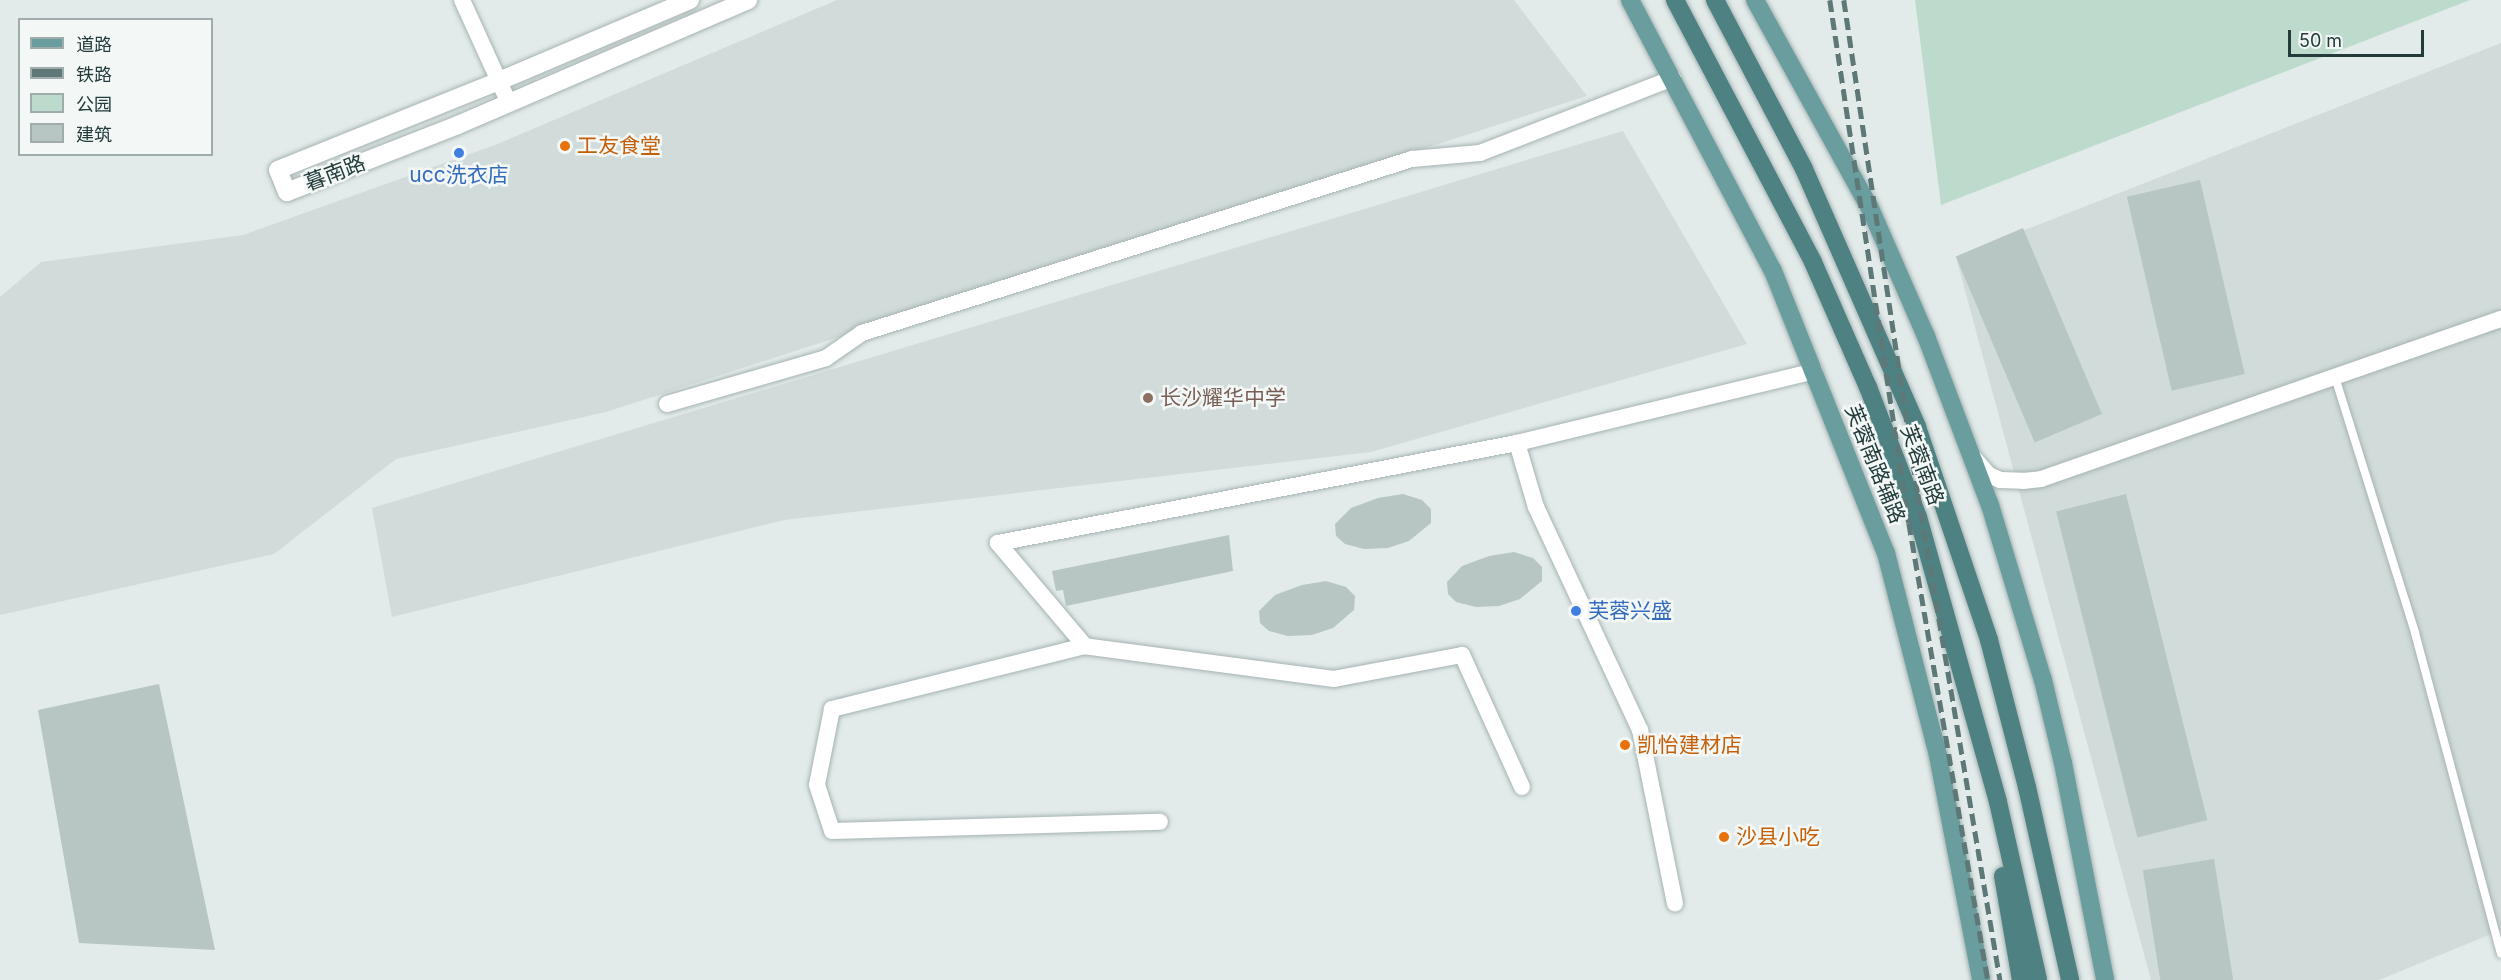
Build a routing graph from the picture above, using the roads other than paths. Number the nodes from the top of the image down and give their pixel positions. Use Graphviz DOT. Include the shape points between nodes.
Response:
graph roads {
  1 [pos="462,0"];
  2 [pos="690,0"];
  3 [pos="748,0"];
  4 [pos="1630,0"];
  5 [pos="1675,0"];
  6 [pos="1715,0"];
  7 [pos="1755,0"];
  8 [pos="1673,78"];
  9 [pos="499,81"];
  10 [pos="509,103"];
  11 [pos="2501,319"];
  12 [pos="1814,371"];
  13 [pos="2335,377"];
  14 [pos="667,404"];
  15 [pos="1517,443"];
  16 [pos="1972,455"];
  17 [pos="1085,646"];
  18 [pos="1971,700"];
  19 [pos="1522,787"];
  20 [pos="1160,822"];
  21 [pos="1675,904"];
  22 [pos="2501,954"];
  23 [pos="1981,980"];
  24 [pos="2021,980"];
  25 [pos="2038,980"];
  26 [pos="2070,980"];
  27 [pos="2105,980"];
  1 -- 9 [label="street"];
  2 -- 9 [label="main road, 暮南路"];
  3 -- 10 [label="main road, 暮南路"];
  4 -- 8 [label="main road, 芙蓉南路辅路"];
  5 -- 18 [label="highway, 芙蓉南路" via="1813,262 1868,387 1918,517"];
  6 -- 26 [label="highway, 芙蓉南路" via="1804,169 1921,438 1989,640"];
  7 -- 16 [label="main road" via="1870,208"];
  8 -- 12 [label="main road, 芙蓉南路辅路" via="1773,271"];
  8 -- 14 [label="street" via="1480,153 1412,159 862,333 826,358"];
  9 -- 10 [label="street"];
  9 -- 10 [label="main road, 暮南路" via="278,170 287,192"];
  11 -- 13 [label="street"];
  12 -- 15 [label="street"];
  12 -- 23 [label="main road, 芙蓉南路辅路" via="1886,553 1897,592 1938,756"];
  13 -- 16 [label="street" via="2041,479 2000,480 1989,475"];
  13 -- 22 [label="lane" via="2415,633"];
  15 -- 17 [label="street" via="998,543"];
  15 -- 21 [label="street" via="1536,507 1640,730"];
  16 -- 27 [label="main road" via="2043,680 2081,846"];
  17 -- 19 [label="street" via="1334,679 1462,655"];
  17 -- 20 [label="street" via="832,709 817,785 832,831"];
  18 -- 24 [label="highway"];
  18 -- 25 [label="highway, 芙蓉南路"];
}
